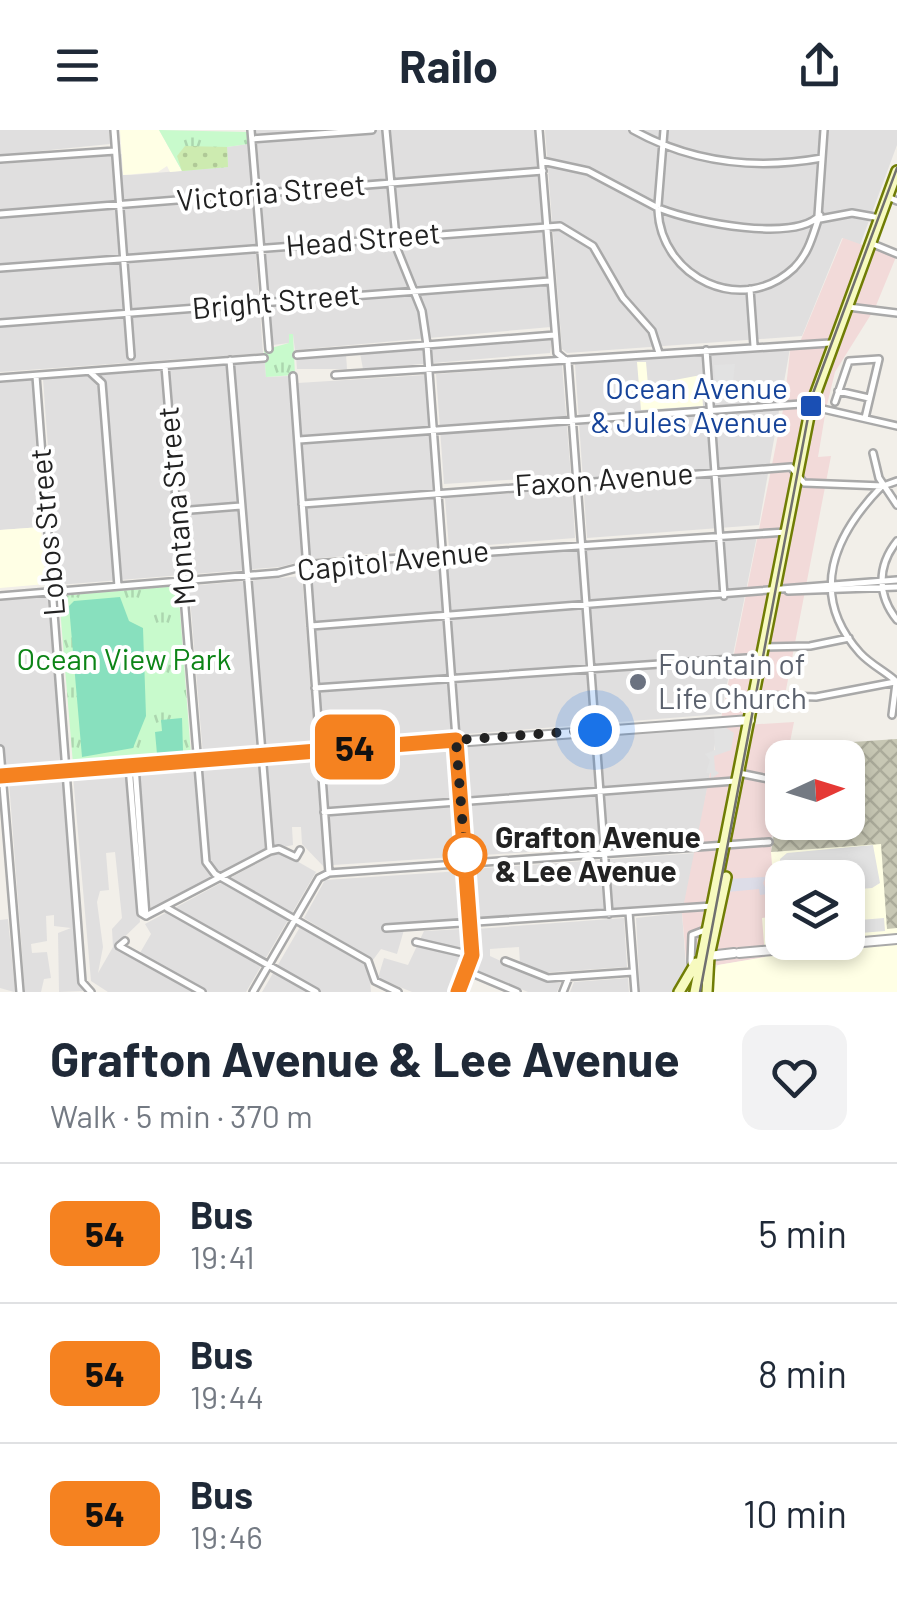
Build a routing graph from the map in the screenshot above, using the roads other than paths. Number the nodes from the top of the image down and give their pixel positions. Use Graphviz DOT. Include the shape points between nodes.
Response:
graph roads {
  1 [pos="114,130"];
  2 [pos="251,130"];
  3 [pos="372,130"];
  4 [pos="386,130"];
  5 [pos="540,130"];
  6 [pos="632,130"];
  7 [pos="664,130"];
  8 [pos="824,130"];
  9 [pos="252,140"];
  10 [pos="663,145"];
  11 [pos="115,150"];
  12 [pos="822,158"];
  13 [pos="0,159"];
  14 [pos="542,161"];
  15 [pos="542,171"];
  16 [pos="897,172"];
  17 [pos="390,183"];
  18 [pos="256,194"];
  19 [pos="892,199"];
  20 [pos="120,205"];
  21 [pos="658,208"];
  22 [pos="0,214"];
  23 [pos="880,218"];
  24 [pos="818,219"];
  25 [pos="547,226"];
  26 [pos="396,238"];
  27 [pos="872,243"];
  28 [pos="260,248"];
  29 [pos="897,254"];
  30 [pos="124,259"];
  31 [pos="0,268"];
  32 [pos="551,280"];
  33 [pos="750,289"];
  34 [pos="414,291"];
  35 [pos="265,303"];
  36 [pos="845,306"];
  37 [pos="897,313"];
  38 [pos="128,314"];
  39 [pos="0,323"];
  40 [pos="556,335"];
  41 [pos="828,342"];
  42 [pos="428,345"];
  43 [pos="754,346"];
  44 [pos="269,349"];
  45 [pos="706,349"];
  46 [pos="658,353"];
  47 [pos="297,355"];
  48 [pos="131,356"];
  49 [pos="264,358"];
  50 [pos="565,359"];
  51 [pos="230,360"];
  52 [pos="165,366"];
  53 [pos="429,370"];
  54 [pos="90,372"];
  55 [pos="335,375"];
  56 [pos="36,376"];
  57 [pos="293,376"];
  58 [pos="0,378"];
  59 [pos="838,391"];
  60 [pos="869,398"];
  61 [pos="836,402"];
  62 [pos="811,406"];
  63 [pos="710,411"];
  64 [pos="865,418"];
  65 [pos="573,420"];
  66 [pos="897,426"];
  67 [pos="434,430"];
  68 [pos="298,440"];
  69 [pos="873,453"];
  70 [pos="715,472"];
  71 [pos="800,477"];
  72 [pos="897,480"];
  73 [pos="578,482"];
  74 [pos="882,486"];
  75 [pos="439,492"];
  76 [pos="302,504"];
  77 [pos="241,506"];
  78 [pos="897,506"];
  79 [pos="178,511"];
  80 [pos="786,532"];
  81 [pos="720,534"];
  82 [pos="897,541"];
  83 [pos="582,544"];
  84 [pos="444,554"];
  85 [pos="306,566"];
  86 [pos="248,576"];
  87 [pos="183,581"];
  88 [pos="897,583"];
  89 [pos="882,584"];
  90 [pos="118,586"];
  91 [pos="832,588"];
  92 [pos="53,591"];
  93 [pos="775,592"];
  94 [pos="0,596"];
  95 [pos="724,596"];
  96 [pos="586,605"];
  97 [pos="448,616"];
  98 [pos="897,620"];
  99 [pos="311,626"];
  100 [pos="849,638"];
  101 [pos="764,652"];
  102 [pos="873,665"];
  103 [pos="590,668"];
  104 [pos="452,678"];
  105 [pos="897,682"];
  106 [pos="868,686"];
  107 [pos="316,688"];
  108 [pos="755,695"];
  109 [pos="892,715"];
  110 [pos="750,720"];
  111 [pos="595,730"];
  112 [pos="456,740"];
  113 [pos="0,749"];
  114 [pos="320,752"];
  115 [pos="262,756"];
  116 [pos="197,761"];
  117 [pos="132,766"];
  118 [pos="66,771"];
  119 [pos="1,776"];
  120 [pos="737,779"];
  121 [pos="765,780"];
  122 [pos="599,792"];
  123 [pos="461,802"];
  124 [pos="324,812"];
  125 [pos="769,842"];
  126 [pos="726,845"];
  127 [pos="300,850"];
  128 [pos="270,852"];
  129 [pos="604,853"];
  130 [pos="466,863"];
  131 [pos="329,873"];
  132 [pos="224,877"];
  133 [pos="167,908"];
  134 [pos="629,912"];
  135 [pos="609,914"];
  136 [pos="714,914"];
  137 [pos="296,919"];
  138 [pos="470,924"];
  139 [pos="386,928"];
  140 [pos="897,939"];
  141 [pos="416,942"];
  142 [pos="122,943"];
  143 [pos="472,955"];
  144 [pos="699,957"];
  145 [pos="505,960"];
  146 [pos="269,965"];
  147 [pos="467,970"];
  148 [pos="633,972"];
  149 [pos="570,977"];
  150 [pos="20,992"];
  151 [pos="91,992"];
  152 [pos="202,992"];
  153 [pos="254,992"];
  154 [pos="316,992"];
  155 [pos="398,992"];
  156 [pos="458,992"];
  157 [pos="517,992"];
  158 [pos="563,992"];
  159 [pos="634,992"];
  160 [pos="678,992"];
  161 [pos="695,992"];
  162 [pos="707,992"];
  1 -- 11 [label="street"];
  2 -- 9 [label="street"];
  3 -- 9 [label="street"];
  4 -- 17 [label="street"];
  5 -- 14 [label="street"];
  6 -- 10 [label="street"];
  7 -- 10 [label="street"];
  8 -- 12 [label="street"];
  9 -- 18 [label="street"];
  10 -- 12 [label="street" via="741,164"];
  10 -- 21 [label="street"];
  11 -- 13 [label="street"];
  11 -- 20 [label="street"];
  12 -- 24 [label="street"];
  14 -- 15 [label="street"];
  14 -- 21 [label="street" via="588,171"];
  15 -- 17 [label="street, Victoria Street"];
  15 -- 25 [label="street"];
  16 -- 19 [label="main road"];
  16 -- 23 [label="main road"];
  17 -- 18 [label="street, Victoria Street"];
  17 -- 26 [label="street"];
  18 -- 20 [label="street, Victoria Street"];
  18 -- 28 [label="street"];
  19 -- 23 [label="main road"];
  20 -- 22 [label="street, Victoria Street"];
  20 -- 30 [label="street"];
  21 -- 24 [label="street" via="748,228"];
  21 -- 33 [label="street" via="666,245 684,270 722,288"];
  23 -- 24 [label="street" via="852,213"];
  23 -- 27 [label="main road"];
  24 -- 33 [label="street" via="794,267"];
  25 -- 26 [label="street, Head Street"];
  25 -- 32 [label="street"];
  25 -- 46 [label="street, Head Street" via="574,231 593,246 623,298 652,330"];
  26 -- 28 [label="street, Head Street"];
  26 -- 34 [label="street"];
  27 -- 29 [label="street"];
  27 -- 36 [label="main road"];
  28 -- 30 [label="street, Head Street"];
  28 -- 35 [label="street"];
  30 -- 31 [label="street, Head Street"];
  30 -- 38 [label="street"];
  32 -- 34 [label="street, Bright Street"];
  32 -- 40 [label="street"];
  33 -- 43 [label="street"];
  34 -- 35 [label="street, Bright Street"];
  34 -- 42 [label="street"];
  35 -- 38 [label="street, Bright Street"];
  35 -- 44 [label="street"];
  36 -- 37 [label="street"];
  36 -- 41 [label="main road"];
  38 -- 39 [label="street, Bright Street"];
  38 -- 48 [label="street"];
  40 -- 42 [label="street"];
  40 -- 50 [label="street" via="557,353"];
  41 -- 43 [label="street"];
  41 -- 62 [label="main road" via="807,398"];
  42 -- 47 [label="street"];
  42 -- 53 [label="street"];
  43 -- 45 [label="street"];
  45 -- 46 [label="street"];
  45 -- 63 [label="street"];
  46 -- 50 [label="street"];
  49 -- 51 [label="street"];
  50 -- 53 [label="street"];
  50 -- 65 [label="street"];
  51 -- 52 [label="street"];
  51 -- 77 [label="street"];
  52 -- 54 [label="street"];
  52 -- 79 [label="street, Montana Street"];
  53 -- 55 [label="street"];
  53 -- 67 [label="street"];
  54 -- 56 [label="street"];
  54 -- 90 [label="street" via="102,384"];
  56 -- 58 [label="street"];
  56 -- 92 [label="street, Lobos Street"];
  57 -- 68 [label="street"];
  59 -- 60 [label="street"];
  59 -- 60 [label="street" via="849,361 877,358 881,364"];
  59 -- 61 [label="street"];
  60 -- 64 [label="street"];
  62 -- 63 [label="street"];
  62 -- 64 [label="street"];
  62 -- 71 [label="main road"];
  63 -- 65 [label="street"];
  63 -- 70 [label="street"];
  64 -- 66 [label="street"];
  65 -- 67 [label="street"];
  65 -- 73 [label="street"];
  67 -- 68 [label="street"];
  67 -- 75 [label="street"];
  68 -- 76 [label="street"];
  69 -- 74 [label="street"];
  70 -- 71 [label="street, Faxon Avenue" via="791,467"];
  70 -- 73 [label="street, Faxon Avenue"];
  70 -- 81 [label="street"];
  71 -- 74 [label="street, Faxon Avenue"];
  71 -- 80 [label="main road"];
  72 -- 74 [label="street, Faxon Avenue"];
  73 -- 75 [label="street, Faxon Avenue"];
  73 -- 83 [label="street"];
  74 -- 78 [label="street"];
  74 -- 91 [label="street" via="846,527"];
  75 -- 76 [label="street, Faxon Avenue"];
  75 -- 84 [label="street"];
  76 -- 85 [label="street"];
  77 -- 79 [label="street"];
  77 -- 86 [label="street"];
  79 -- 87 [label="street, Montana Street"];
  80 -- 81 [label="street, Capitol Avenue"];
  80 -- 93 [label="main road"];
  81 -- 83 [label="street, Capitol Avenue"];
  81 -- 95 [label="street"];
  82 -- 89 [label="street"];
  83 -- 84 [label="street, Capitol Avenue"];
  83 -- 96 [label="street"];
  84 -- 85 [label="street, Capitol Avenue"];
  84 -- 97 [label="street"];
  85 -- 86 [label="street, Capitol Avenue"];
  85 -- 99 [label="street"];
  86 -- 87 [label="street, Capitol Avenue"];
  86 -- 115 [label="street"];
  87 -- 90 [label="street, Capitol Avenue"];
  87 -- 116 [label="street, Montana Street"];
  88 -- 89 [label="street"];
  89 -- 91 [label="street"];
  89 -- 98 [label="street"];
  90 -- 92 [label="street, Capitol Avenue"];
  91 -- 93 [label="street"];
  91 -- 100 [label="street"];
  92 -- 94 [label="street, Capitol Avenue"];
  92 -- 118 [label="street, Lobos Street"];
  93 -- 95 [label="street"];
  93 -- 101 [label="main road"];
  95 -- 96 [label="street"];
  96 -- 97 [label="street"];
  96 -- 103 [label="street"];
  97 -- 99 [label="street"];
  97 -- 104 [label="street"];
  99 -- 107 [label="street"];
  100 -- 101 [label="street"];
  100 -- 102 [label="street"];
  101 -- 103 [label="street"];
  101 -- 108 [label="main road"];
  102 -- 105 [label="street"];
  102 -- 106 [label="street" via="876,676"];
  103 -- 104 [label="street"];
  103 -- 111 [label="street"];
  104 -- 107 [label="street"];
  104 -- 112 [label="street"];
  105 -- 106 [label="street"];
  105 -- 109 [label="street"];
  106 -- 108 [label="street" via="816,696"];
  107 -- 114 [label="street"];
  108 -- 110 [label="main road"];
  110 -- 111 [label="street"];
  110 -- 120 [label="main road"];
  111 -- 112 [label="street"];
  111 -- 122 [label="street"];
  112 -- 114 [label="street"];
  112 -- 123 [label="street"];
  113 -- 119 [label="street"];
  114 -- 115 [label="street"];
  114 -- 124 [label="street"];
  115 -- 116 [label="street"];
  115 -- 128 [label="street"];
  116 -- 117 [label="street"];
  116 -- 132 [label="street, Montana Street" via="204,856"];
  117 -- 118 [label="street"];
  117 -- 133 [label="street" via="141,913"];
  118 -- 119 [label="street"];
  118 -- 151 [label="street, Lobos Street" via="84,986"];
  119 -- 150 [label="street"];
  120 -- 121 [label="street"];
  120 -- 122 [label="street"];
  120 -- 126 [label="main road"];
  122 -- 123 [label="street"];
  122 -- 129 [label="street"];
  123 -- 124 [label="street"];
  123 -- 130 [label="street"];
  124 -- 131 [label="street"];
  125 -- 126 [label="street"];
  126 -- 129 [label="street"];
  126 -- 136 [label="main road"];
  126 -- 136 [label="main road" via="730,853"];
  127 -- 128 [label="street" via="296,857"];
  128 -- 132 [label="street"];
  129 -- 130 [label="street"];
  129 -- 135 [label="street"];
  130 -- 131 [label="street"];
  130 -- 138 [label="street"];
  131 -- 137 [label="street" via="318,878"];
  132 -- 133 [label="street"];
  132 -- 137 [label="street"];
  133 -- 146 [label="street"];
  134 -- 135 [label="street"];
  134 -- 136 [label="street"];
  134 -- 148 [label="street"];
  135 -- 138 [label="street"];
  136 -- 144 [label="main road"];
  136 -- 144 [label="main road"];
  137 -- 146 [label="street"];
  137 -- 155 [label="street" via="368,961 377,983"];
  138 -- 139 [label="street"];
  138 -- 143 [label="street"];
  140 -- 144 [label="street"];
  141 -- 143 [label="street"];
  142 -- 152 [label="street"];
  143 -- 147 [label="street"];
  144 -- 160 [label="main road"];
  144 -- 161 [label="main road"];
  144 -- 162 [label="main road"];
  145 -- 149 [label="street" via="542,977"];
  146 -- 153 [label="street"];
  146 -- 154 [label="street"];
  147 -- 156 [label="street"];
  147 -- 157 [label="street"];
  148 -- 149 [label="street"];
  148 -- 159 [label="street"];
  149 -- 158 [label="street"];
}
